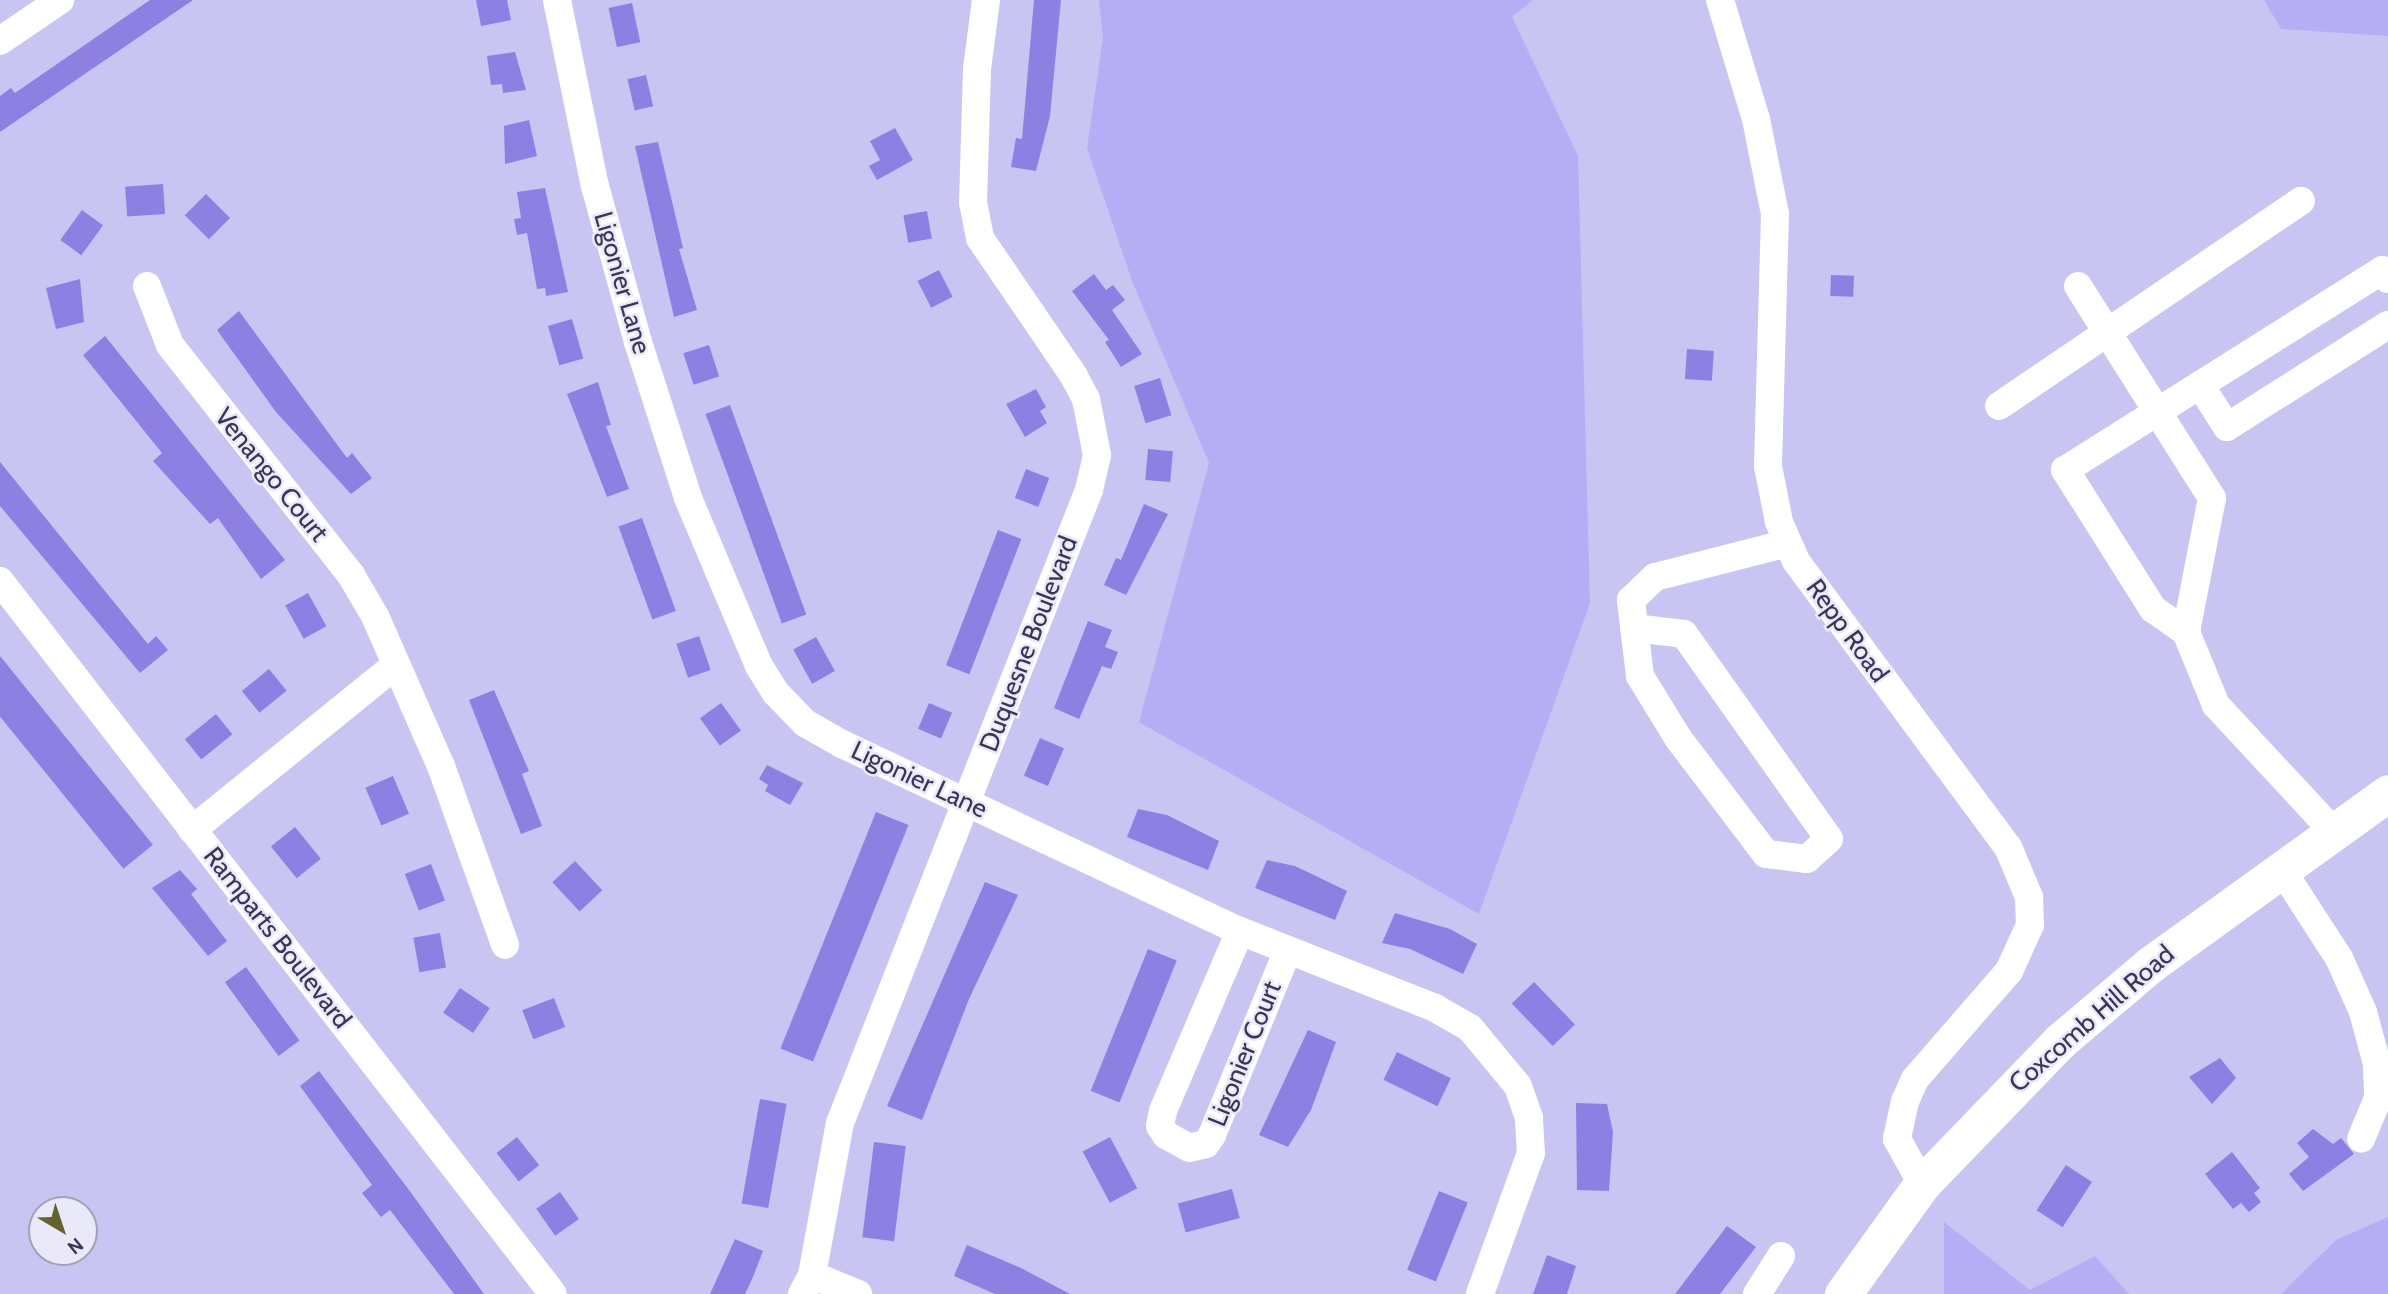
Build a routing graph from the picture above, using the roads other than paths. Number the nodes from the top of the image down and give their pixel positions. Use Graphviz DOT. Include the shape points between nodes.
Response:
graph roads {
  1 [pos="60,0"];
  2 [pos="557,0"];
  3 [pos="986,0"];
  4 [pos="1720,0"];
  5 [pos="0,41"];
  6 [pos="2301,201"];
  7 [pos="2388,279"];
  8 [pos="147,286"];
  9 [pos="2078,286"];
  10 [pos="2388,325"];
  11 [pos="2110,335"];
  12 [pos="2200,385"];
  13 [pos="1999,406"];
  14 [pos="2158,412"];
  15 [pos="1788,543"];
  16 [pos="0,581"];
  17 [pos="1634,628"];
  18 [pos="2186,632"];
  19 [pos="396,665"];
  20 [pos="2388,793"];
  21 [pos="968,802"];
  22 [pos="192,830"];
  23 [pos="2334,832"];
  24 [pos="2282,870"];
  25 [pos="1240,931"];
  26 [pos="505,945"];
  27 [pos="1288,950"];
  28 [pos="2361,1139"];
  29 [pos="1922,1184"];
  30 [pos="1781,1256"];
  31 [pos="807,1284"];
  32 [pos="553,1294"];
  33 [pos="858,1294"];
  34 [pos="1479,1294"];
  35 [pos="1757,1294"];
  36 [pos="1843,1294"];
  1 -- 5 [label="street"];
  2 -- 21 [label="street, Ligonier Lane" via="595,186 638,342 688,498 759,666 805,723"];
  3 -- 21 [label="street, Duquesne Boulevard" via="977,69 974,203 980,238 1080,387 1097,455 1089,490"];
  4 -- 15 [label="street, Repp Road" via="1756,119 1775,214 1768,466"];
  6 -- 11 [label="street"];
  7 -- 12 [label="street" via="2382,270"];
  8 -- 19 [label="street, Venango Court" via="170,345 351,575"];
  9 -- 11 [label="street"];
  10 -- 12 [label="street" via="2227,427"];
  11 -- 13 [label="street"];
  11 -- 14 [label="street"];
  12 -- 14 [label="street"];
  14 -- 18 [label="street" via="2212,498"];
  14 -- 18 [label="street" via="2066,470 2152,609"];
  15 -- 17 [label="street" via="1655,577 1631,600"];
  15 -- 29 [label="street, Repp Road" via="1839,622 2008,847 2029,897 2030,925 2009,971 1915,1079 1905,1101 1897,1139"];
  16 -- 22 [label="street, Ramparts Boulevard"];
  17 -- 17 [label="street" via="1640,676 1678,738 1766,854 1807,859 1829,839 1684,634"];
  18 -- 23 [label="street" via="2216,705"];
  19 -- 22 [label="street"];
  19 -- 26 [label="street, Venango Court" via="441,766"];
  20 -- 23 [label="main road, Coxcomb Hill Road"];
  21 -- 25 [label="street, Ligonier Lane"];
  21 -- 31 [label="street, Duquesne Boulevard" via="921,908 840,1123"];
  22 -- 32 [label="street, Ramparts Boulevard"];
  23 -- 24 [label="main road, Coxcomb Hill Road"];
  24 -- 28 [label="street" via="2339,958 2363,1012 2377,1064 2378,1098"];
  24 -- 29 [label="main road, Coxcomb Hill Road" via="2151,964 2060,1041"];
  25 -- 27 [label="street, Ligonier Lane"];
  25 -- 27 [label="street, Ligonier Court" via="1163,1111 1160,1126 1166,1135 1189,1148 1206,1144 1212,1135"];
  27 -- 34 [label="street, Ligonier Lane" via="1469,1028 1518,1086 1529,1118 1531,1153"];
  29 -- 36 [label="main road, Coxcomb Hill Road"];
  30 -- 35 [label="street"];
  31 -- 33 [label="street"];
}
